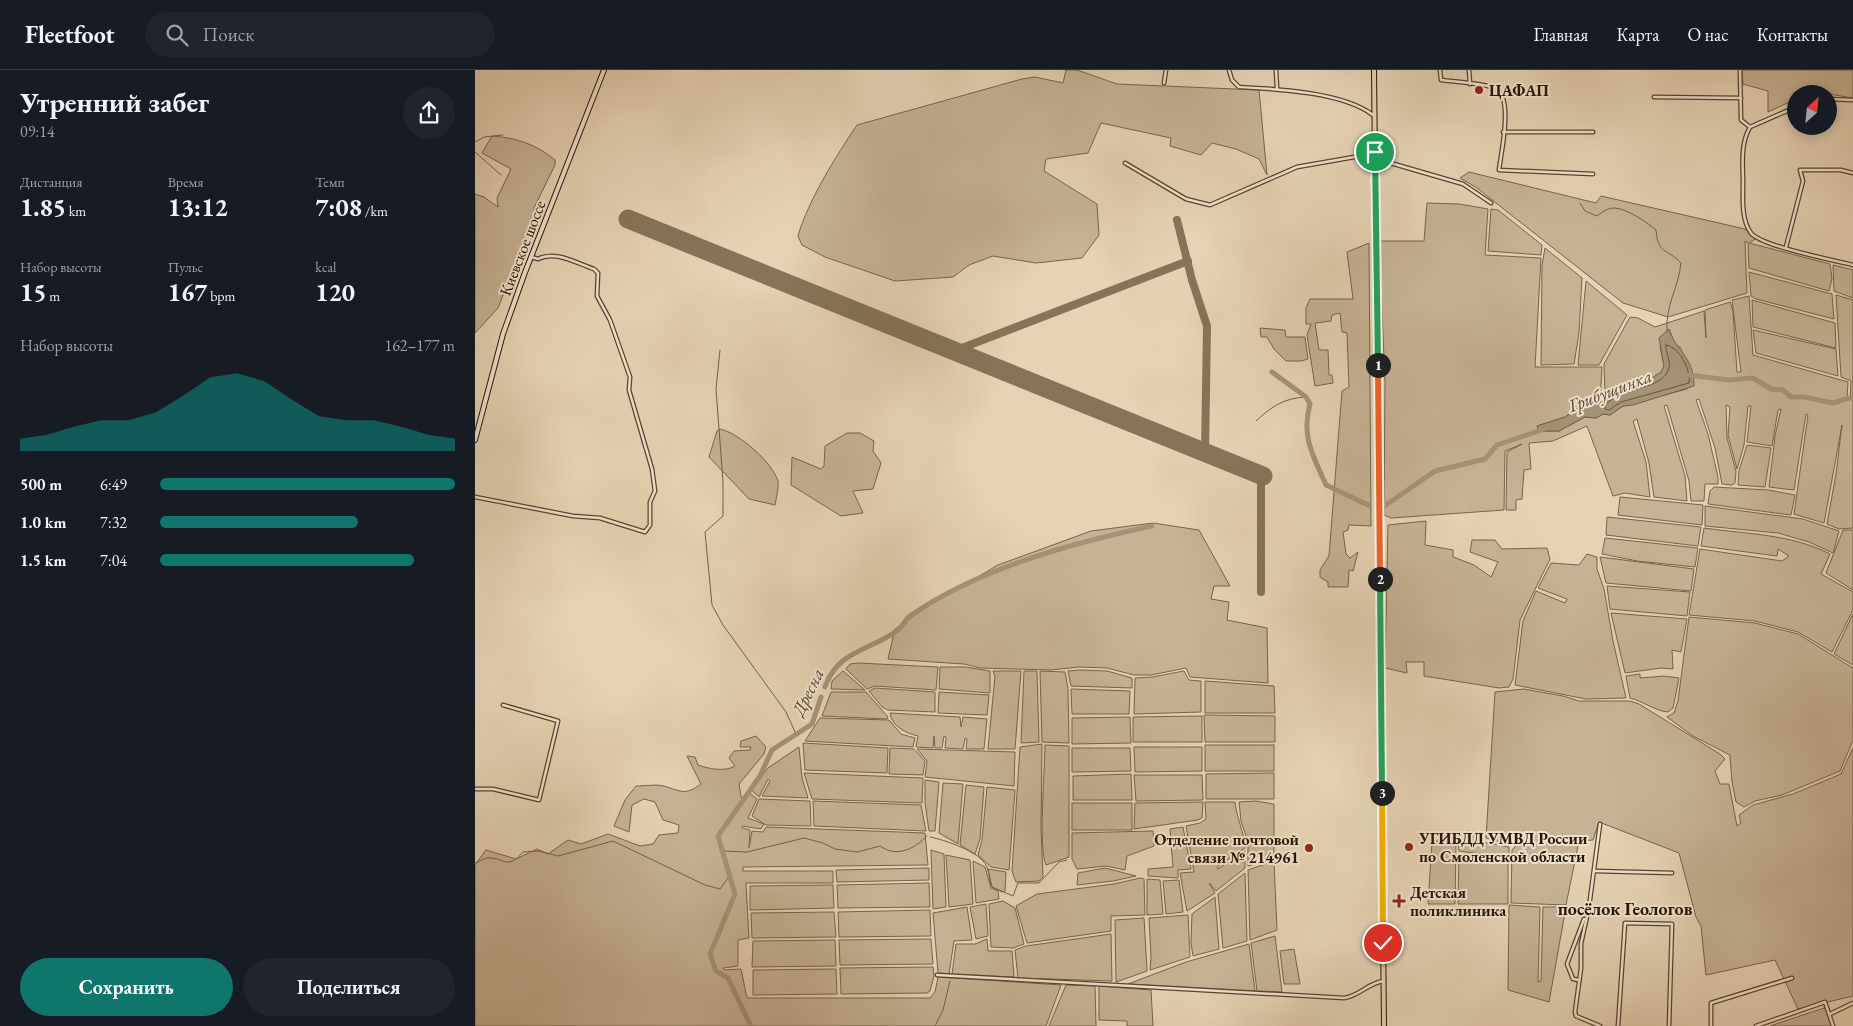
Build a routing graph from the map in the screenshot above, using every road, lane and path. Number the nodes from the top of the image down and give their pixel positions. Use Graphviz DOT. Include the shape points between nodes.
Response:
graph roads {
  1 [pos="604,70"];
  2 [pos="1166,70"];
  3 [pos="1229,70"];
  4 [pos="1276,70"];
  5 [pos="1373,70"];
  6 [pos="1440,70"];
  7 [pos="1469,70"];
  8 [pos="1741,70"];
  9 [pos="1164,83"];
  10 [pos="1470,84"];
  11 [pos="1277,90"];
  12 [pos="1654,97"];
  13 [pos="1741,98"];
  14 [pos="1837,99"];
  15 [pos="1853,100"];
  16 [pos="1787,111"];
  17 [pos="1373,115"];
  18 [pos="1749,127"];
  19 [pos="1503,132"];
  20 [pos="1593,132"];
  21 [pos="1375,155"];
  22 [pos="1374,161"];
  23 [pos="1125,163"];
  24 [pos="1853,173"];
  25 [pos="1593,174"];
  26 [pos="1491,204"];
  27 [pos="1786,248"];
  28 [pos="531,257"];
  29 [pos="1853,265"];
  30 [pos="475,440"];
  31 [pos="475,497"];
  32 [pos="503,705"];
  33 [pos="475,788"];
  34 [pos="1600,824"];
  35 [pos="1595,871"];
  36 [pos="1672,873"];
  37 [pos="1587,912"];
  38 [pos="937,975"];
  39 [pos="1792,978"];
  40 [pos="1579,980"];
  41 [pos="1384,982"];
  42 [pos="1853,1003"];
  43 [pos="1830,1014"];
  44 [pos="1384,1026"];
  45 [pos="1600,1026"];
  46 [pos="1618,1026"];
  47 [pos="1669,1026"];
  48 [pos="1711,1026"];
  49 [pos="1756,1026"];
  50 [pos="1833,1026"];
  1 -- 28 [label="main road, Киевское шоссе"];
  2 -- 9 [label="street"];
  3 -- 11 [label="street" via="1239,87"];
  4 -- 11 [label="street"];
  5 -- 17 [label="main road"];
  6 -- 10 [label="street" via="1441,80"];
  7 -- 10 [label="street"];
  8 -- 13 [label="street"];
  10 -- 19 [label="street" via="1496,89 1503,96 1506,108"];
  11 -- 17 [label="street" via="1345,100 1362,106"];
  12 -- 13 [label="street"];
  13 -- 18 [label="street" via="1741,120"];
  14 -- 15 [label="street"];
  16 -- 18 [label="street"];
  17 -- 21 [label="main road"];
  18 -- 27 [label="street" via="1742,148 1745,221 1758,239"];
  19 -- 20 [label="street"];
  19 -- 25 [label="street" via="1499,170"];
  21 -- 22 [label="main road"];
  21 -- 23 [label="street" via="1297,167 1210,205 1186,199"];
  22 -- 26 [label="street" via="1463,184"];
  22 -- 41 [label="main road"];
  24 -- 27 [label="street" via="1800,170 1803,181"];
  27 -- 29 [label="street"];
  28 -- 30 [label="main road, Киевское шоссе" via="503,334"];
  28 -- 31 [label="street" via="557,256 598,273 597,296 610,320 630,377 629,390 653,469 655,491 650,502 650,525 645,532 600,518 573,516"];
  32 -- 33 [label="street" via="558,721 539,800"];
  34 -- 35 [label="street"];
  35 -- 36 [label="street"];
  35 -- 37 [label="street"];
  37 -- 40 [label="street"];
  37 -- 40 [label="street" via="1567,964 1573,979"];
  38 -- 41 [label="street" via="1344,998 1355,996 1377,982"];
  39 -- 48 [label="street" via="1711,1003"];
  40 -- 45 [label="street" via="1576,1016"];
  41 -- 44 [label="main road"];
  42 -- 43 [label="street"];
  43 -- 49 [label="street" via="1825,1002"];
  43 -- 50 [label="street"];
  46 -- 47 [label="street" via="1625,923 1673,924"];
}
